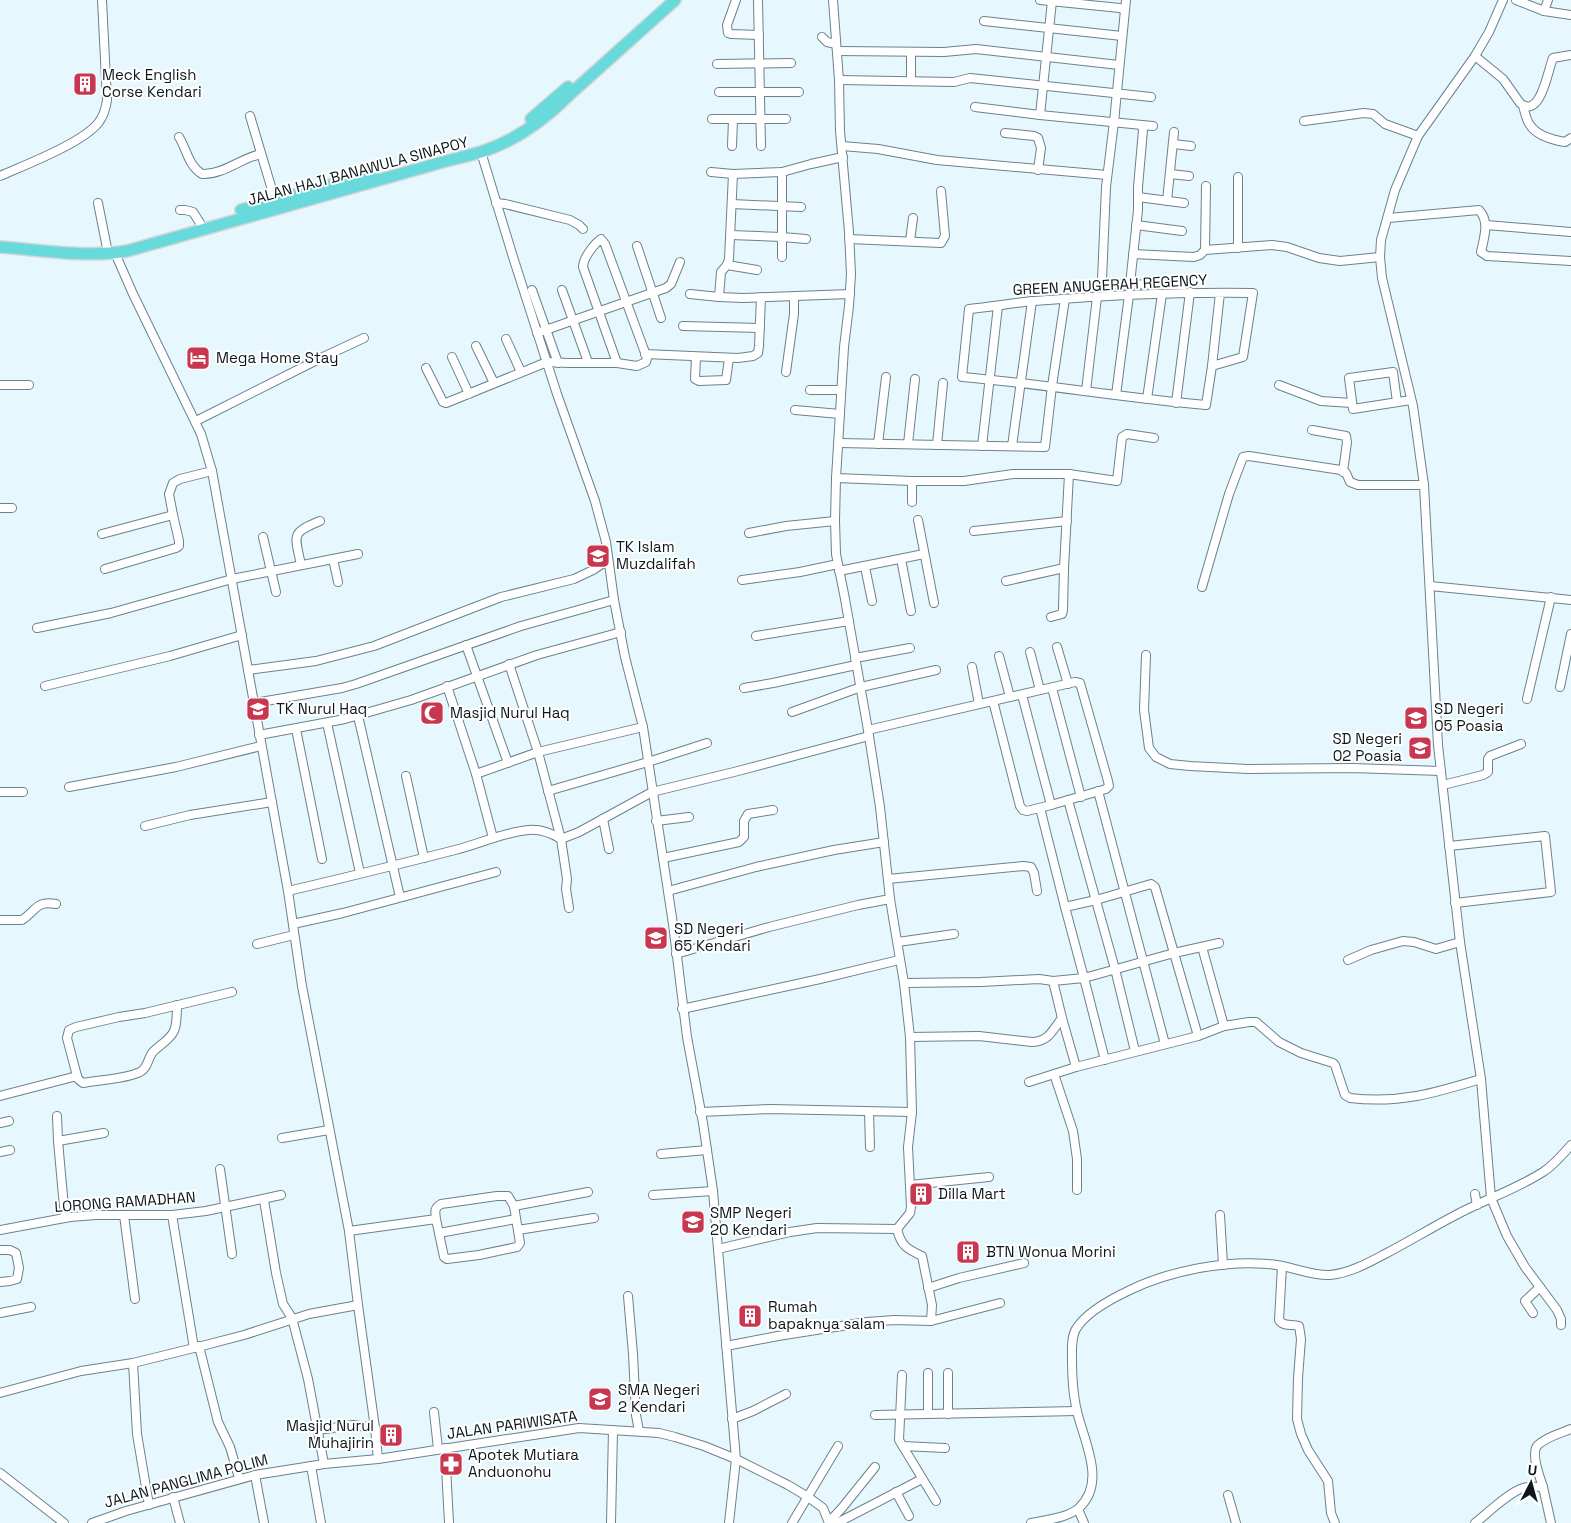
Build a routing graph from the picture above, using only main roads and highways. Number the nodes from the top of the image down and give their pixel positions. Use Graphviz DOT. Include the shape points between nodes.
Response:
graph roads {
  1 [pos="665,0"];
  2 [pos="675,0"];
  3 [pos="505,139"];
  4 [pos="0,241"];
  5 [pos="135,246"];
  6 [pos="0,247"];
  7 [pos="111,250"];
  1 -- 3 [label="highway, JALAN HAJI BANAWULA SINAPOY"];
  2 -- 3 [label="highway, JALAN HAJI BANAWULA SINAPOY" via="552,112 534,126"];
  3 -- 5 [label="highway, JALAN HAJI BANAWULA SINAPOY" via="275,200"];
  3 -- 5 [label="highway, JALAN HAJI BANAWULA SINAPOY" via="481,152"];
  4 -- 7 [label="highway, JALAN HAJI BANAWULA SINAPOY"];
  5 -- 7 [label="highway, JALAN HAJI BANAWULA SINAPOY"];
  6 -- 7 [label="highway, JALAN HAJI BANAWULA SINAPOY" via="72,253"];
}
